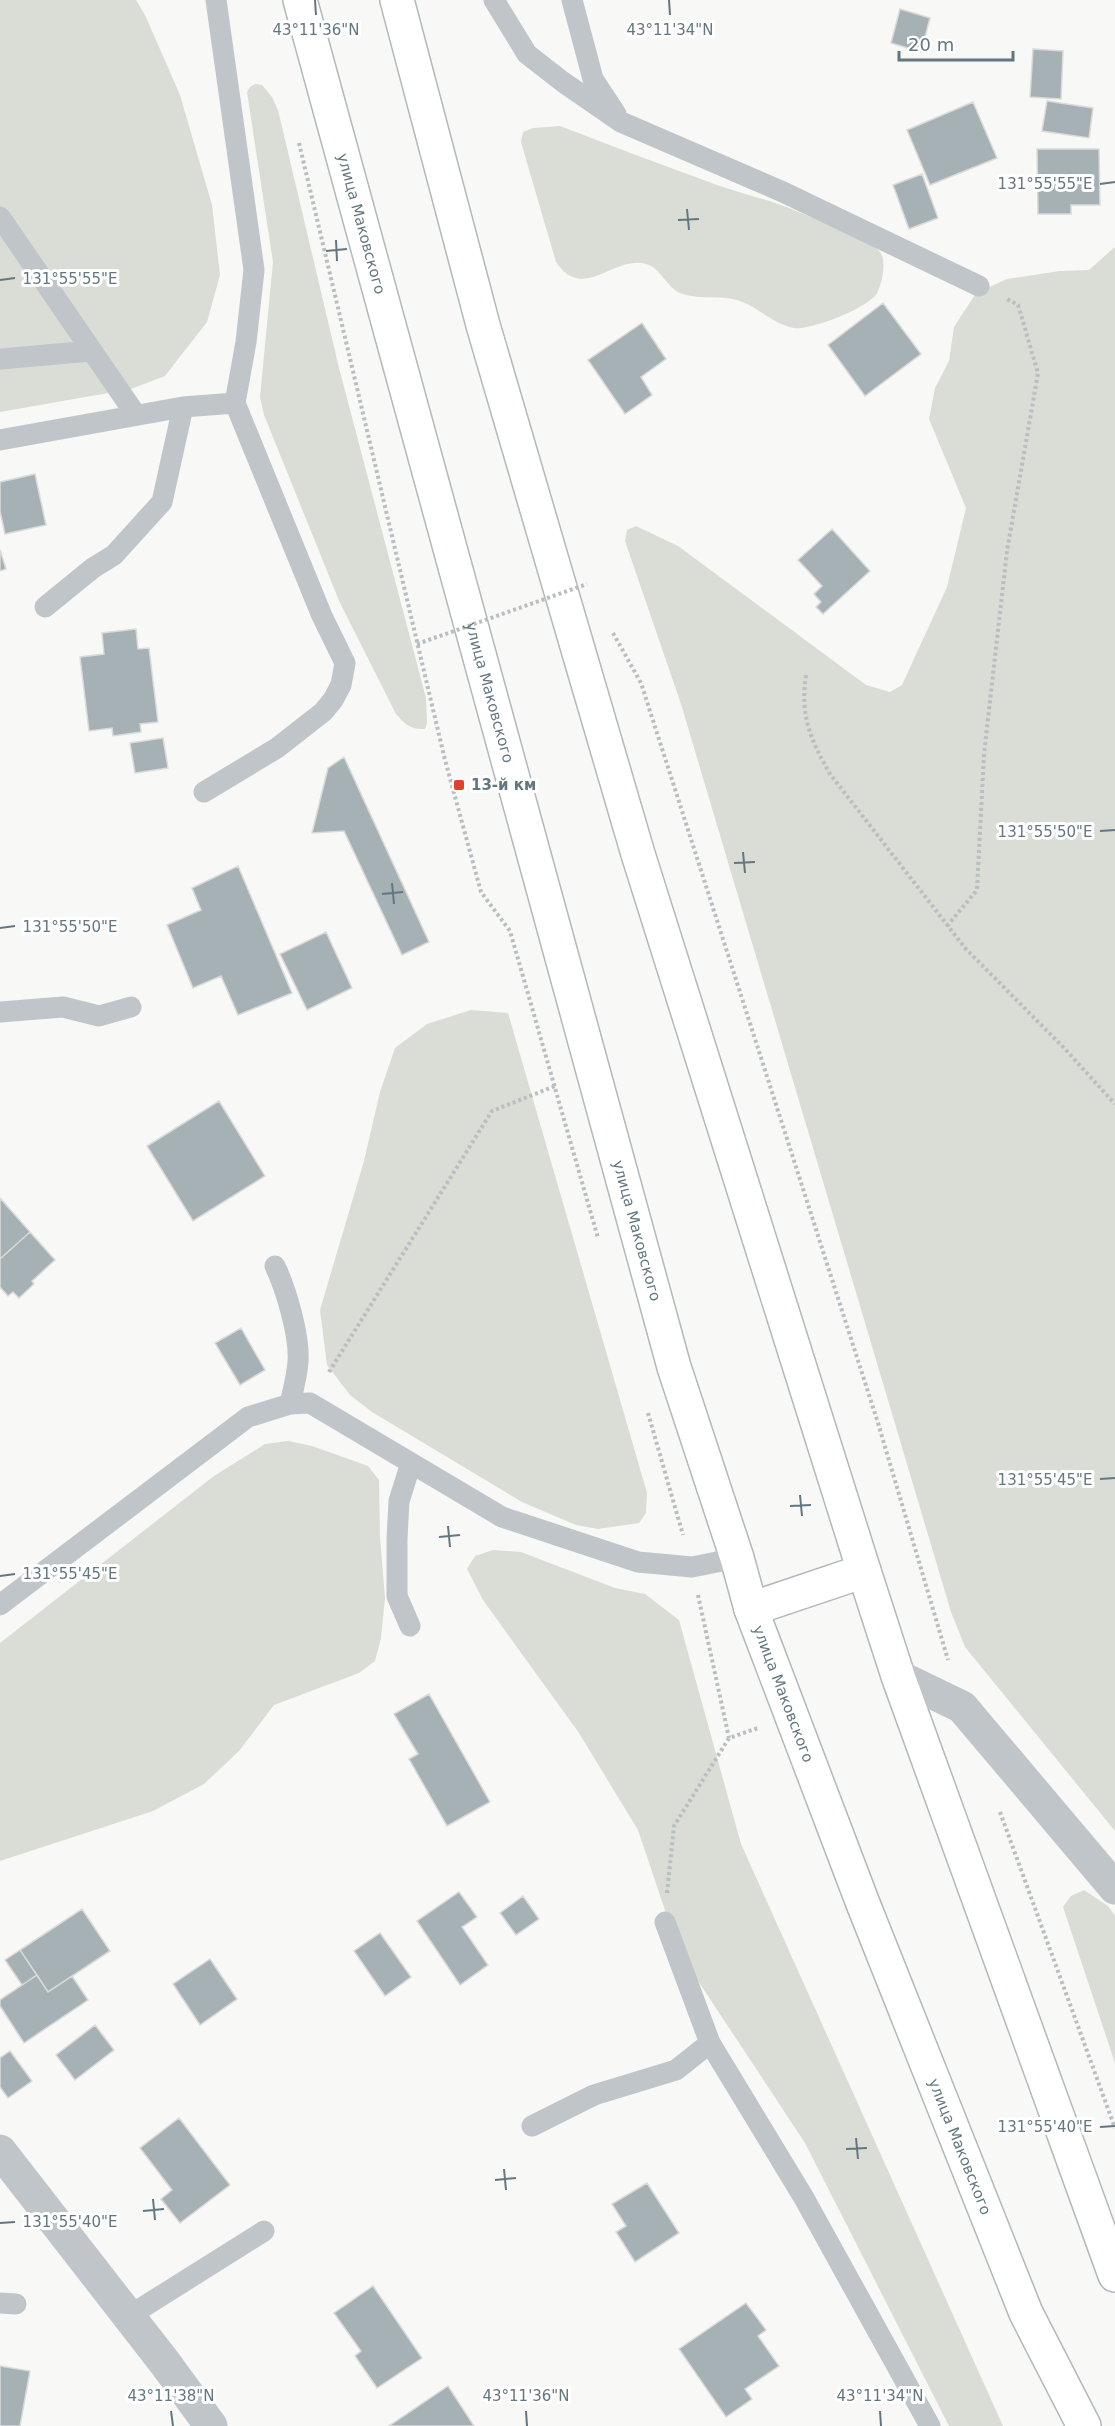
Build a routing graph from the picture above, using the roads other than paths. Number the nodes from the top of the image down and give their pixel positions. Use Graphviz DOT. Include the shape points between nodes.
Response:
graph roads {
  1 [pos="216,0"];
  2 [pos="300,0"];
  3 [pos="397,0"];
  4 [pos="494,0"];
  5 [pos="572,0"];
  6 [pos="621,123"];
  7 [pos="0,217"];
  8 [pos="979,286"];
  9 [pos="91,351"];
  10 [pos="0,359"];
  11 [pos="235,403"];
  12 [pos="183,407"];
  13 [pos="136,415"];
  14 [pos="0,440"];
  15 [pos="45,607"];
  16 [pos="204,792"];
  17 [pos="131,1007"];
  18 [pos="0,1012"];
  19 [pos="274,1266"];
  20 [pos="300,1404"];
  21 [pos="411,1463"];
  22 [pos="737,1558"];
  23 [pos="864,1571"];
  24 [pos="0,1605"];
  25 [pos="752,1609"];
  26 [pos="410,1626"];
  27 [pos="898,1676"];
  28 [pos="1115,1888"];
  29 [pos="665,1922"];
  30 [pos="710,2043"];
  31 [pos="532,2126"];
  32 [pos="0,2151"];
  33 [pos="264,2230"];
  34 [pos="1115,2275"];
  35 [pos="129,2316"];
  36 [pos="211,2426"];
  37 [pos="930,2426"];
  38 [pos="1084,2426"];
  1 -- 11 [label="lane" via="254,270"];
  2 -- 22 [label="highway, улица Маковского" via="674,1367"];
  3 -- 23 [label="highway" via="483,325 635,842"];
  4 -- 6 [label="lane" via="528,54"];
  5 -- 6 [label="lane" via="593,79"];
  6 -- 8 [label="lane" via="783,192"];
  7 -- 9 [label="lane"];
  9 -- 10 [label="lane"];
  9 -- 13 [label="lane"];
  11 -- 12 [label="lane"];
  11 -- 16 [label="lane" via="345,663 341,685 323,712 277,748"];
  12 -- 13 [label="lane"];
  12 -- 15 [label="lane" via="162,502 114,555"];
  13 -- 14 [label="lane"];
  17 -- 18 [label="lane" via="99,1016 63,1007"];
  19 -- 20 [label="lane" via="293,1321"];
  20 -- 21 [label="lane"];
  20 -- 24 [label="lane" via="248,1416"];
  21 -- 22 [label="lane" via="502,1516 638,1562 692,1567"];
  21 -- 26 [label="lane" via="399,1501 397,1539 397,1596"];
  22 -- 25 [label="highway, улица Маковского"];
  23 -- 25 [label="highway"];
  23 -- 27 [label="highway"];
  25 -- 38 [label="highway, улица Маковского" via="862,1901 1026,2313"];
  27 -- 28 [label="street" via="962,1707"];
  27 -- 34 [label="highway"];
  29 -- 30 [label="lane"];
  30 -- 31 [label="lane" via="676,2070 594,2095"];
  30 -- 37 [label="lane" via="804,2198"];
  32 -- 35 [label="street"];
  33 -- 35 [label="lane"];
  35 -- 36 [label="street"];
}
